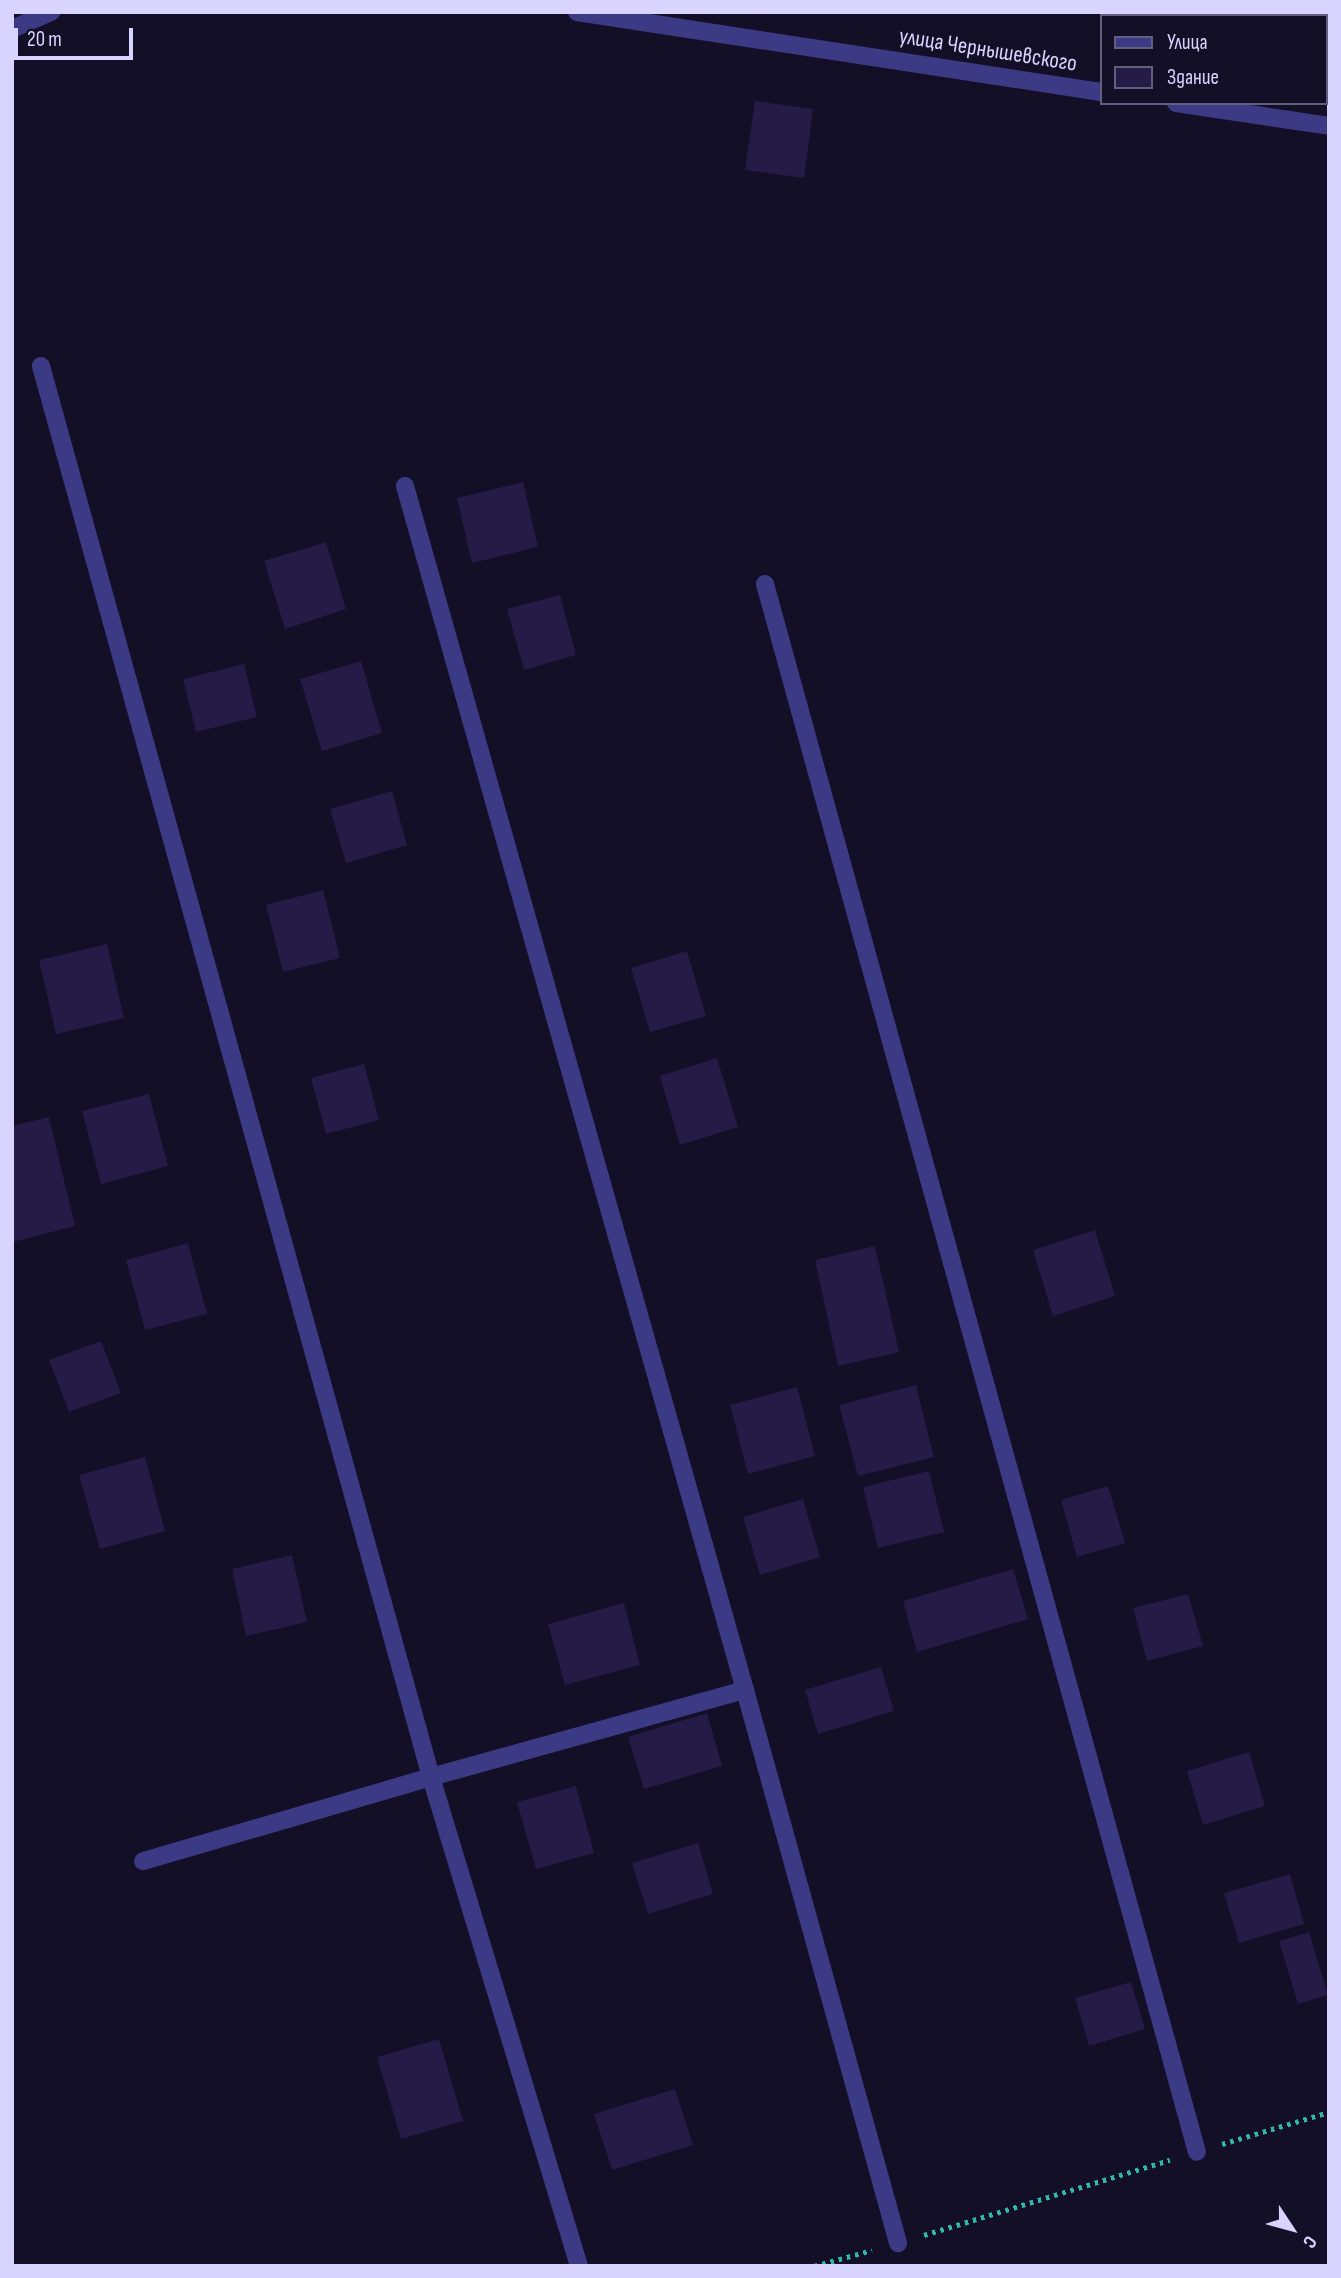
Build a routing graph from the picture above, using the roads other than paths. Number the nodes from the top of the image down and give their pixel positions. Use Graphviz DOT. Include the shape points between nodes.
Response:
graph roads {
  1 [pos="51,12"];
  2 [pos="577,12"];
  3 [pos="12,29"];
  4 [pos="1100,92"];
  5 [pos="1189,105"];
  6 [pos="1329,126"];
  7 [pos="41,366"];
  8 [pos="405,486"];
  9 [pos="765,584"];
  10 [pos="745,1690"];
  11 [pos="431,1777"];
  12 [pos="143,1861"];
  13 [pos="1197,2152"];
  14 [pos="898,2243"];
  15 [pos="579,2266"];
  1 -- 3 [label="street"];
  2 -- 4 [label="street, улица Чернышевского"];
  5 -- 6 [label="street"];
  7 -- 11 [label="street"];
  8 -- 10 [label="street"];
  9 -- 13 [label="street"];
  10 -- 11 [label="street"];
  10 -- 14 [label="street"];
  11 -- 12 [label="street"];
  11 -- 15 [label="street"];
}
